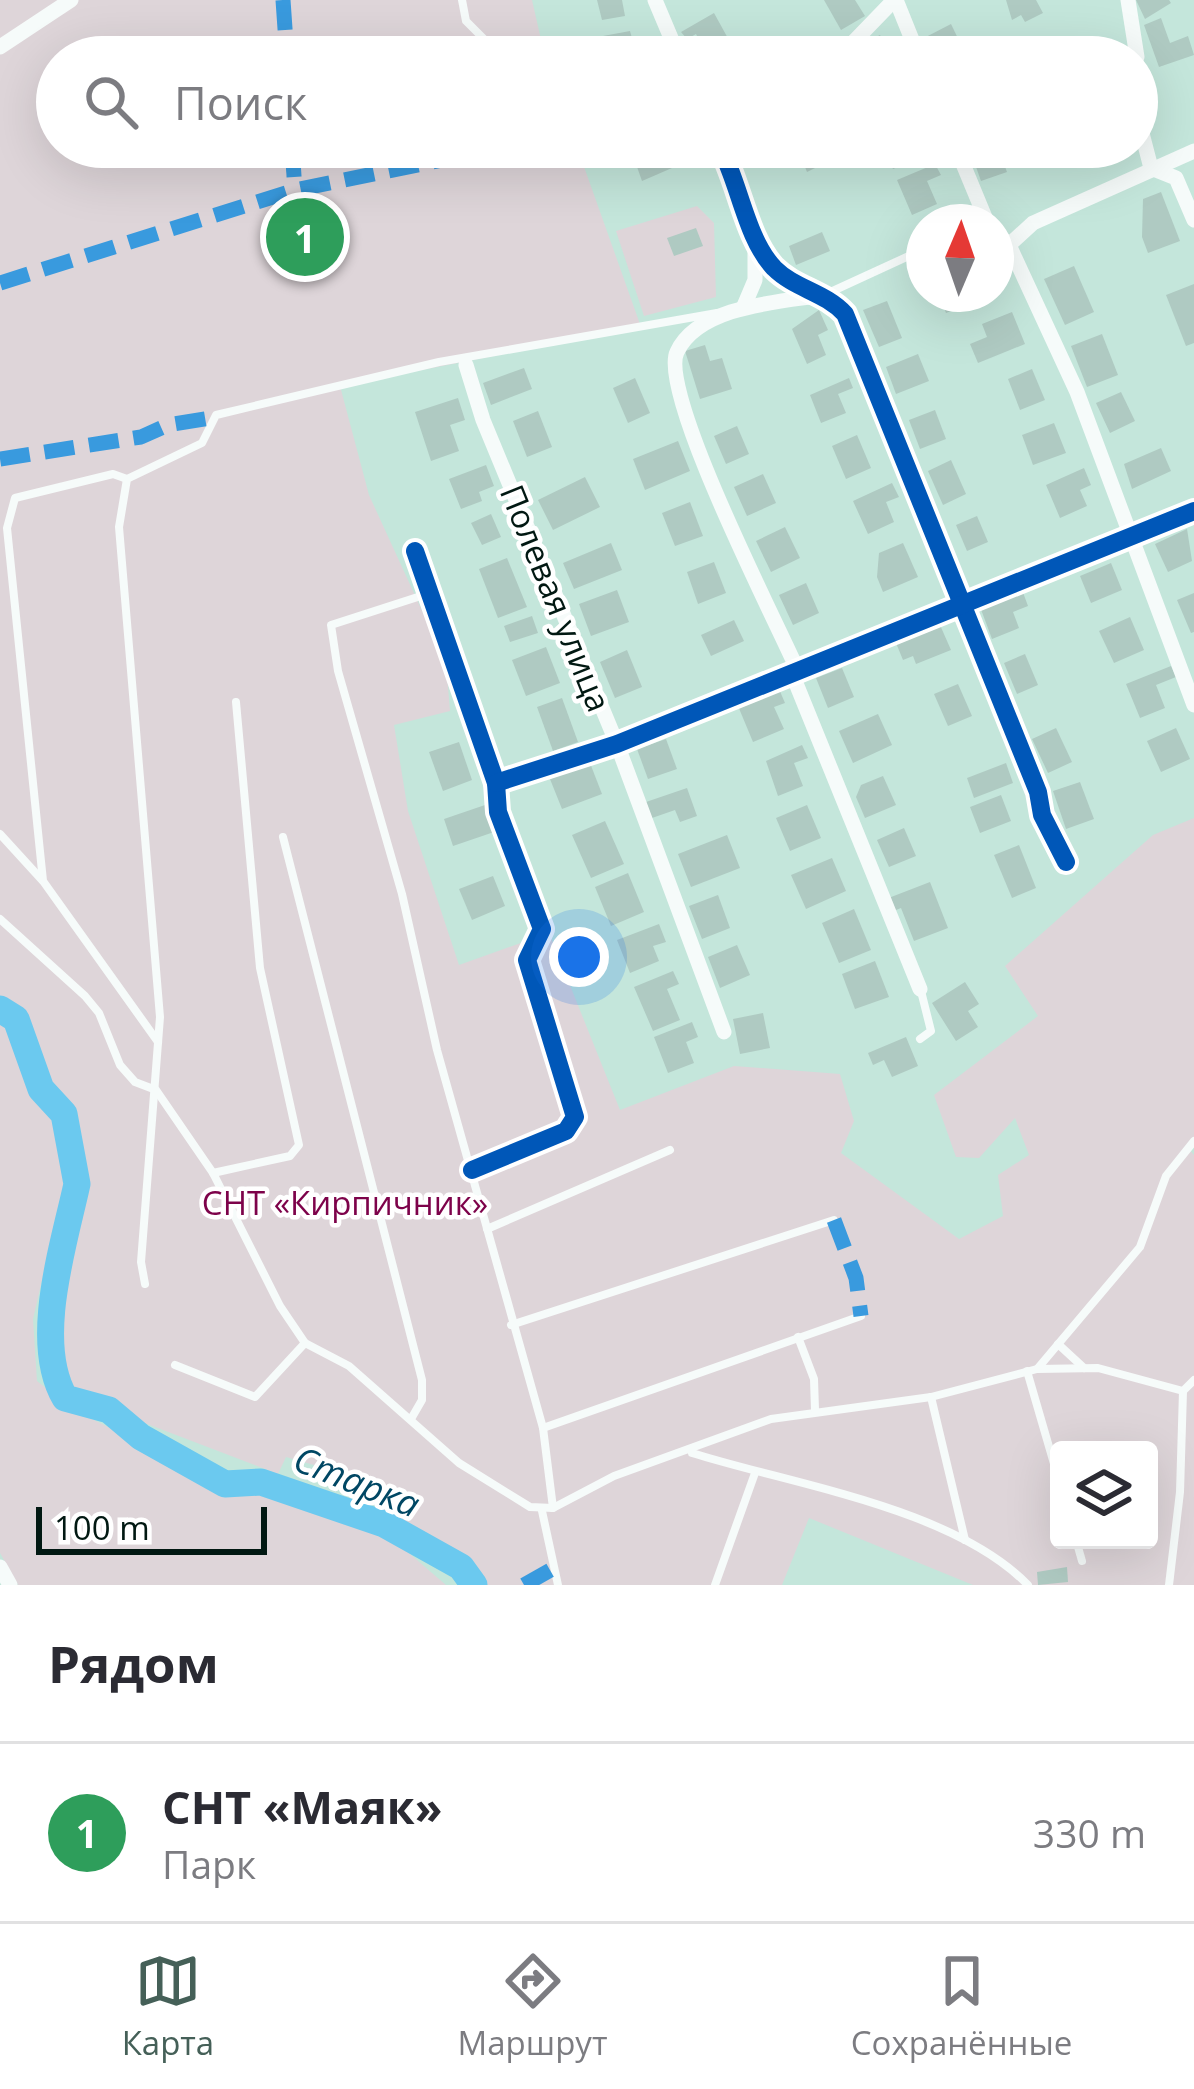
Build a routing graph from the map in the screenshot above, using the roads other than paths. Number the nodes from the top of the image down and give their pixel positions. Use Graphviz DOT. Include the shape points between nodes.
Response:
graph roads {
  1 [pos="71,0"];
  2 [pos="462,0"];
  3 [pos="655,0"];
  4 [pos="895,0"];
  5 [pos="1128,0"];
  6 [pos="481,36"];
  7 [pos="670,36"];
  8 [pos="860,36"];
  9 [pos="910,36"];
  10 [pos="1134,36"];
  11 [pos="0,47"];
  12 [pos="1194,151"];
  13 [pos="1158,165"];
  14 [pos="734,168"];
  15 [pos="965,168"];
  16 [pos="1151,168"];
  17 [pos="980,204"];
  18 [pos="1194,220"];
  19 [pos="1014,240"];
  20 [pos="755,244"];
  21 [pos="1014,256"];
  22 [pos="906,257"];
  23 [pos="822,296"];
  24 [pos="744,306"];
  25 [pos="724,314"];
  26 [pos="465,362"];
  27 [pos="127,479"];
  28 [pos="0,498"];
  29 [pos="15,498"];
  30 [pos="1194,511"];
  31 [pos="1132,535"];
  32 [pos="415,551"];
  33 [pos="430,593"];
  34 [pos="963,602"];
  35 [pos="794,670"];
  36 [pos="236,702"];
  37 [pos="1194,705"];
  38 [pos="617,744"];
  39 [pos="496,783"];
  40 [pos="0,834"];
  41 [pos="283,837"];
  42 [pos="1066,862"];
  43 [pos="43,881"];
  44 [pos="0,919"];
  45 [pos="920,989"];
  46 [pos="724,1032"];
  47 [pos="920,1039"];
  48 [pos="158,1042"];
  49 [pos="156,1090"];
  50 [pos="1194,1141"];
  51 [pos="670,1150"];
  52 [pos="472,1170"];
  53 [pos="213,1174"];
  54 [pos="834,1220"];
  55 [pos="488,1229"];
  56 [pos="145,1284"];
  57 [pos="861,1316"];
  58 [pos="511,1325"];
  59 [pos="798,1337"];
  60 [pos="305,1343"];
  61 [pos="1058,1344"];
  62 [pos="175,1365"];
  63 [pos="1085,1369"];
  64 [pos="1032,1370"];
  65 [pos="1194,1380"];
  66 [pos="1183,1390"];
  67 [pos="931,1397"];
  68 [pos="815,1410"];
  69 [pos="411,1419"];
  70 [pos="543,1428"];
  71 [pos="1050,1444"];
  72 [pos="691,1452"];
  73 [pos="755,1473"];
  74 [pos="553,1508"];
  75 [pos="542,1511"];
  76 [pos="965,1540"];
  77 [pos="1079,1549"];
  78 [pos="1082,1561"];
  79 [pos="0,1567"];
  80 [pos="10,1585"];
  81 [pos="558,1585"];
  82 [pos="715,1585"];
  83 [pos="1028,1585"];
  84 [pos="1169,1585"];
  1 -- 11 [label="street"];
  2 -- 6 [label="lane" via="466,21"];
  3 -- 7 [label="street"];
  4 -- 8 [label="street"];
  4 -- 9 [label="street"];
  5 -- 10 [label="street"];
  12 -- 13 [label="street"];
  14 -- 20 [label="street"];
  15 -- 17 [label="street"];
  16 -- 18 [label="street" via="1176,178"];
  16 -- 19 [label="street" via="1033,223"];
  20 -- 23 [label="street" via="790,281"];
  20 -- 24 [label="street" via="755,280"];
  21 -- 31 [label="street"];
  22 -- 23 [label="lane"];
  23 -- 24 [label="street"];
  23 -- 34 [label="street" via="845,314"];
  24 -- 25 [label="street"];
  25 -- 26 [label="lane"];
  25 -- 35 [label="street" via="681,344 674,358 679,392"];
  26 -- 27 [label="lane" via="216,415 202,443"];
  26 -- 38 [label="street, Полевая улица"];
  27 -- 29 [label="lane" via="113,474"];
  27 -- 48 [label="lane" via="119,527"];
  28 -- 29 [label="lane"];
  29 -- 43 [label="lane" via="7,528"];
  30 -- 31 [label="street"];
  31 -- 34 [label="street"];
  31 -- 37 [label="street"];
  32 -- 33 [label="street"];
  33 -- 39 [label="street"];
  33 -- 52 [label="lane" via="332,625"];
  34 -- 35 [label="street"];
  34 -- 42 [label="street"];
  35 -- 38 [label="street"];
  35 -- 45 [label="street"];
  36 -- 53 [label="lane" via="260,968 299,1145 290,1156"];
  38 -- 39 [label="street"];
  38 -- 46 [label="street, Полевая улица"];
  39 -- 52 [label="street" via="498,812 542,929 527,960 575,1123"];
  40 -- 43 [label="lane"];
  41 -- 69 [label="lane" via="422,1380"];
  43 -- 48 [label="lane"];
  44 -- 49 [label="lane" via="85,996 120,1065"];
  45 -- 47 [label="lane" via="931,1019"];
  48 -- 49 [label="lane"];
  49 -- 53 [label="lane"];
  49 -- 56 [label="lane"];
  50 -- 61 [label="lane" via="1166,1176 1140,1247"];
  51 -- 55 [label="lane"];
  52 -- 55 [label="lane"];
  53 -- 60 [label="lane"];
  54 -- 58 [label="lane"];
  55 -- 58 [label="lane"];
  57 -- 59 [label="lane"];
  58 -- 70 [label="lane"];
  59 -- 68 [label="lane" via="814,1379"];
  59 -- 70 [label="lane"];
  60 -- 62 [label="lane" via="255,1396"];
  60 -- 69 [label="lane" via="349,1366"];
  61 -- 63 [label="lane"];
  61 -- 64 [label="lane"];
  63 -- 64 [label="lane"];
  63 -- 66 [label="lane"];
  64 -- 67 [label="lane"];
  64 -- 71 [label="lane"];
  65 -- 66 [label="lane"];
  66 -- 84 [label="lane"];
  67 -- 68 [label="lane"];
  67 -- 76 [label="lane"];
  68 -- 72 [label="lane"];
  69 -- 75 [label="lane" via="499,1492"];
  70 -- 74 [label="lane"];
  72 -- 73 [label="lane"];
  72 -- 74 [label="lane" via="614,1476"];
  73 -- 76 [label="lane"];
  73 -- 82 [label="lane"];
  74 -- 75 [label="lane"];
  75 -- 81 [label="lane"];
  76 -- 83 [label="lane"];
  77 -- 78 [label="lane"];
  79 -- 80 [label="street"];
}
